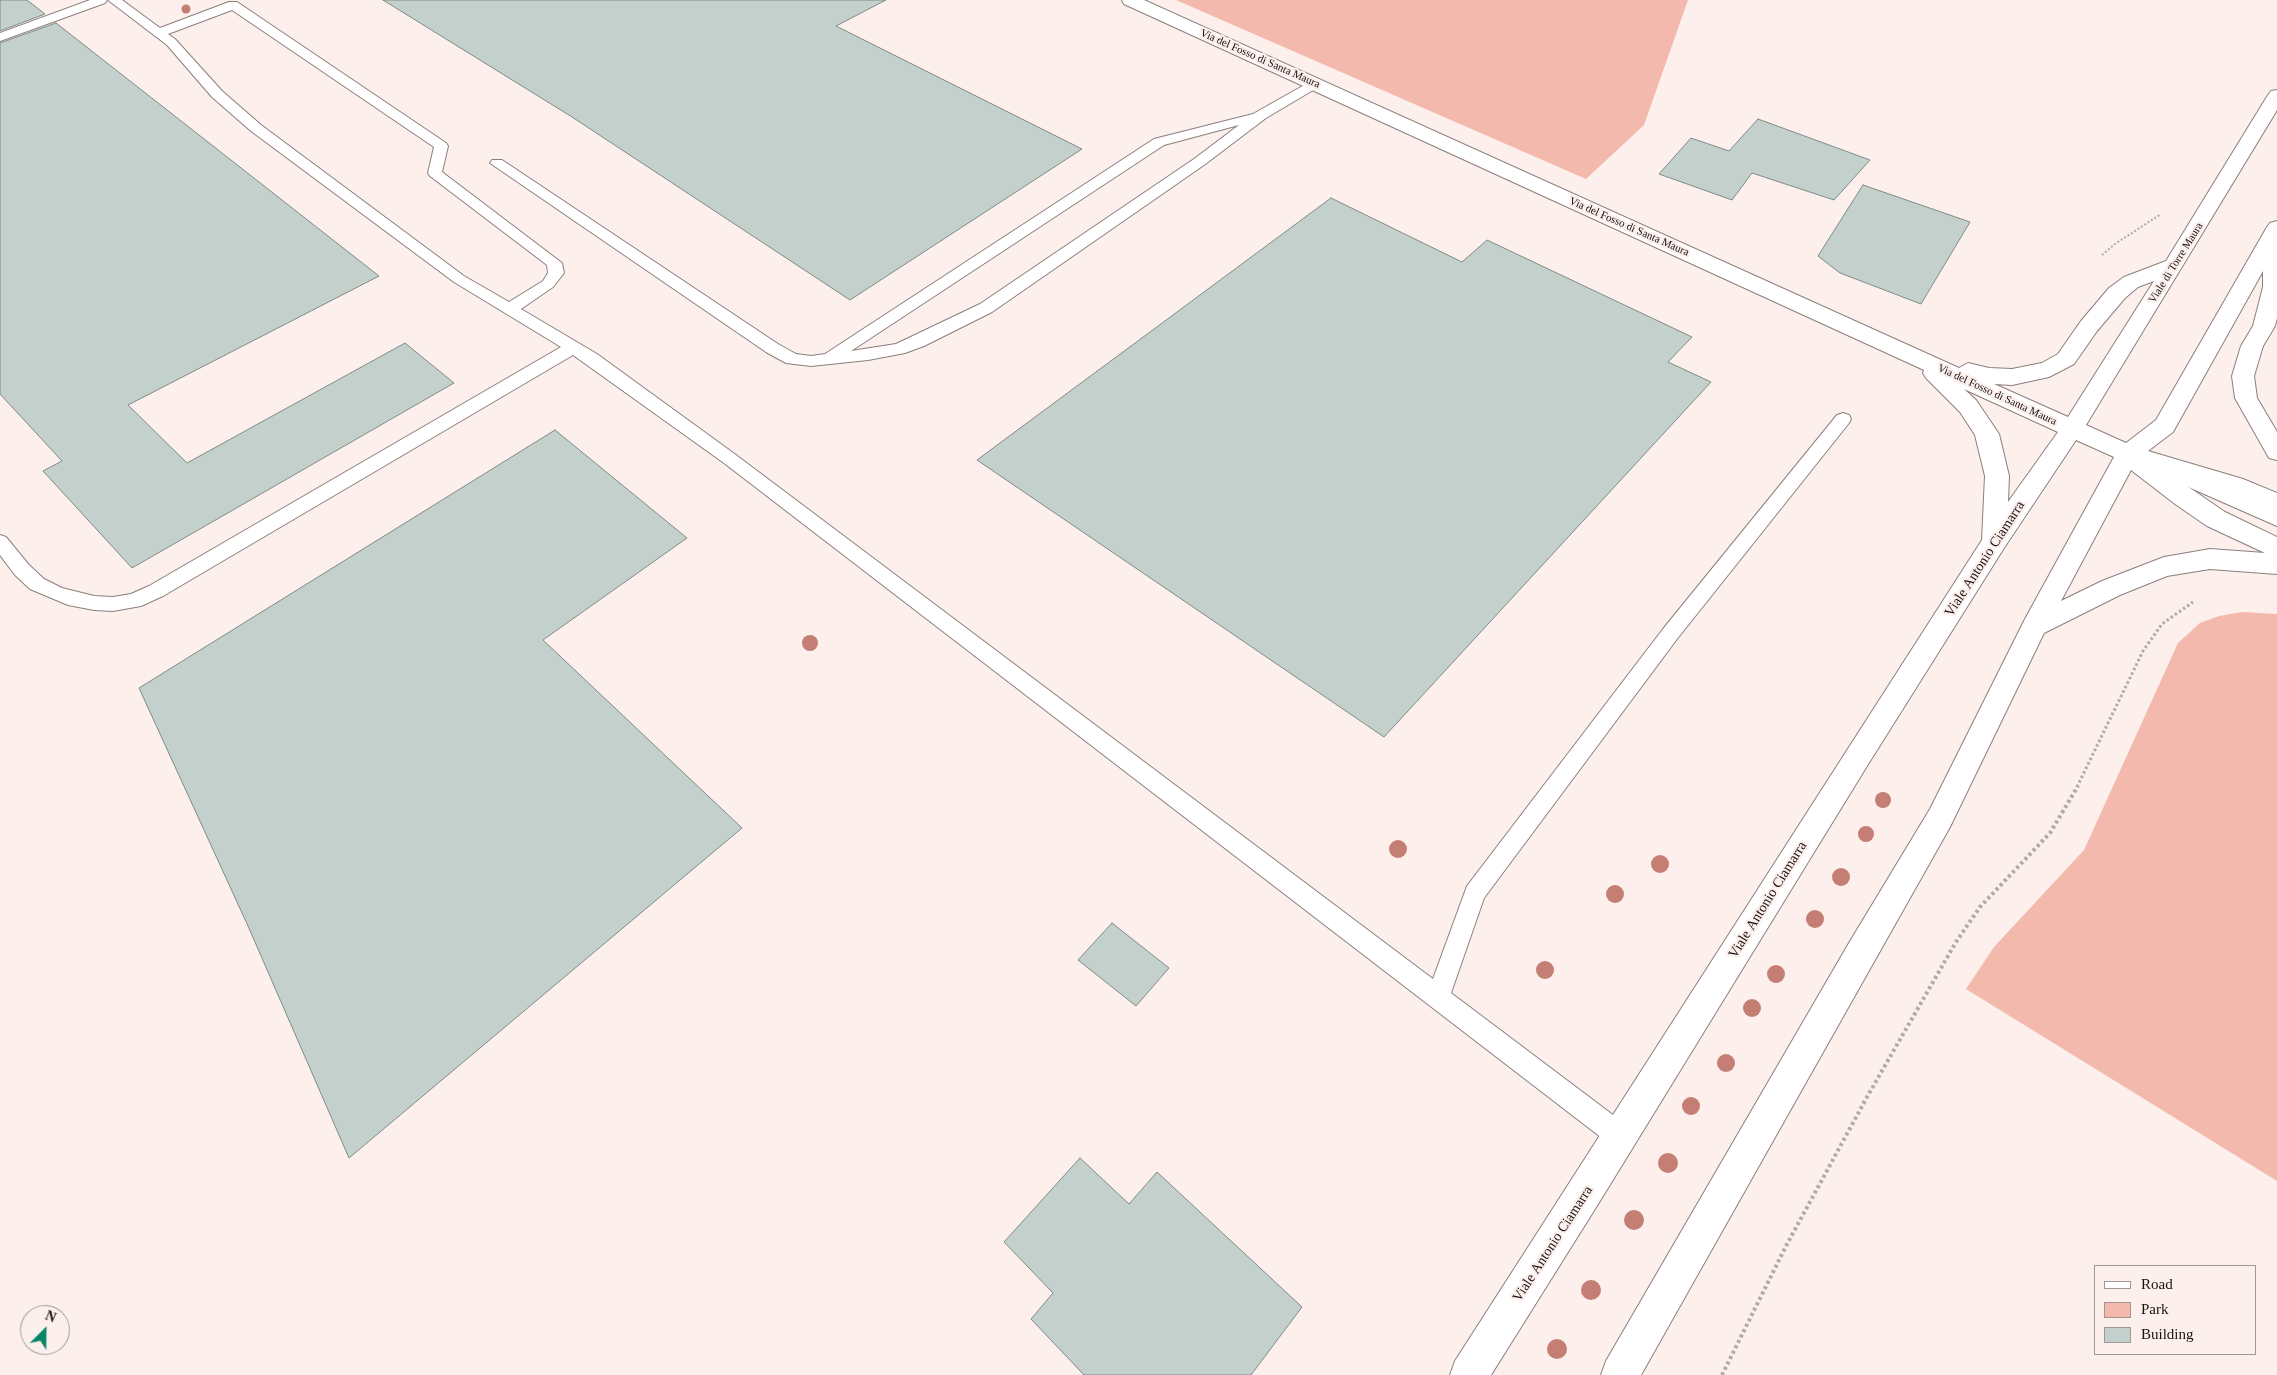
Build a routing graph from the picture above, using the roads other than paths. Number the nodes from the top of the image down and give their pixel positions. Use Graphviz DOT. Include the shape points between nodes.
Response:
graph roads {
  1 [pos="101,0"];
  2 [pos="114,0"];
  3 [pos="1130,0"];
  4 [pos="159,33"];
  5 [pos="0,38"];
  6 [pos="1315,83"];
  7 [pos="2277,95"];
  8 [pos="1261,115"];
  9 [pos="497,163"];
  10 [pos="2274,232"];
  11 [pos="2174,265"];
  12 [pos="508,310"];
  13 [pos="574,347"];
  14 [pos="1906,353"];
  15 [pos="828,358"];
  16 [pos="1843,418"];
  17 [pos="2073,430"];
  18 [pos="2277,452"];
  19 [pos="2128,454"];
  20 [pos="2277,503"];
  21 [pos="2277,519"];
  22 [pos="1995,541"];
  23 [pos="0,542"];
  24 [pos="2277,548"];
  25 [pos="2277,564"];
  26 [pos="2034,626"];
  27 [pos="1438,998"];
  28 [pos="1620,1136"];
  29 [pos="1469,1375"];
  30 [pos="1620,1375"];
  1 -- 5 [label="lane"];
  2 -- 4 [label="lane"];
  3 -- 6 [label="street, Via del Fosso di Santa Maura"];
  4 -- 12 [label="lane" via="217,94 256,128 459,279"];
  4 -- 12 [label="lane" via="232,5 441,146 435,173 554,263 556,273 548,284"];
  6 -- 8 [label="lane"];
  6 -- 14 [label="street, Via del Fosso di Santa Maura"];
  7 -- 11 [label="street, Viale di Torre Maura"];
  8 -- 15 [label="lane" via="1159,142"];
  8 -- 15 [label="lane" via="1199,162 986,308 899,349"];
  9 -- 15 [label="lane" via="785,357 800,361"];
  10 -- 18 [label="street" via="2274,287 2264,326 2252,346 2243,376 2246,398"];
  10 -- 19 [label="street" via="2165,426"];
  11 -- 14 [label="street" via="2131,282 2117,293 2066,359 2049,369 2022,376 2000,377"];
  11 -- 17 [label="street, Viale di Torre Maura"];
  12 -- 13 [label="lane"];
  13 -- 23 [label="lane" via="134,602 94,603 55,593 27,575"];
  13 -- 27 [label="lane" via="730,459"];
  14 -- 17 [label="street, Via del Fosso di Santa Maura"];
  14 -- 22 [label="street" via="1939,377 1968,406 1987,434 1997,476"];
  16 -- 27 [label="lane" via="1670,634 1475,893"];
  17 -- 19 [label="street, Via del Fosso di Santa Maura"];
  17 -- 22 [label="street, Viale Antonio Ciamarra"];
  19 -- 20 [label="street, Via del Fosso di Santa Maura" via="2226,483"];
  19 -- 21 [label="lane, Via del Fosso di Santa Maura"];
  19 -- 24 [label="street, Via del Fosso di Santa Maura" via="2198,507"];
  19 -- 26 [label="street"];
  22 -- 28 [label="street, Viale Antonio Ciamarra"];
  25 -- 26 [label="street" via="2210,559 2164,567 2111,588"];
  26 -- 30 [label="street" via="1940,818"];
  27 -- 28 [label="lane"];
  28 -- 29 [label="street, Viale Antonio Ciamarra"];
}
